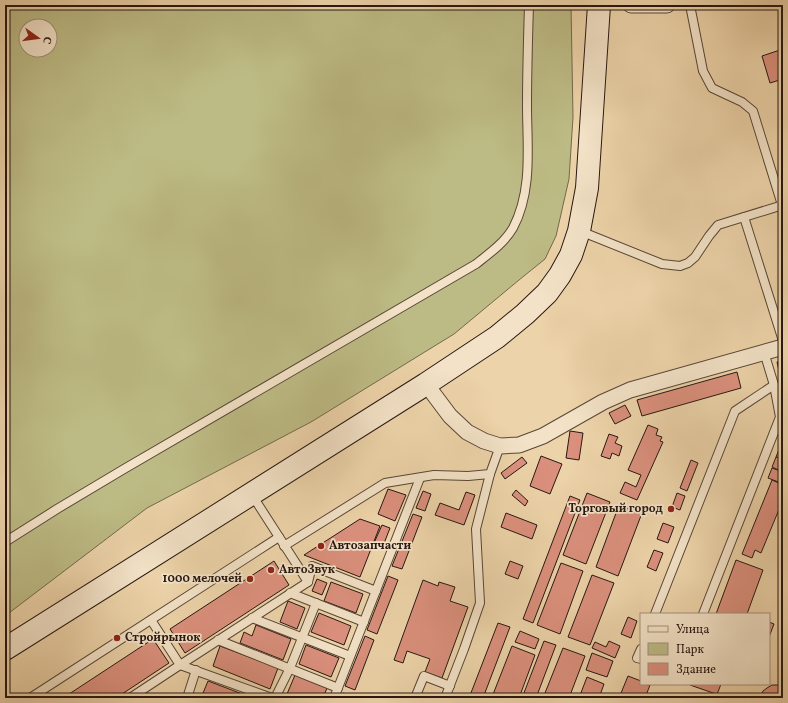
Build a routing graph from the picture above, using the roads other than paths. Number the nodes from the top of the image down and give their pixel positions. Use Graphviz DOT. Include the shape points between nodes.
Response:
graph roads {
  1 [pos="529,5"];
  2 [pos="599,5"];
  3 [pos="631,5"];
  4 [pos="667,5"];
  5 [pos="690,5"];
  6 [pos="782,205"];
  7 [pos="744,217"];
  8 [pos="579,231"];
  9 [pos="783,341"];
  10 [pos="783,346"];
  11 [pos="764,352"];
  12 [pos="426,384"];
  13 [pos="774,384"];
  14 [pos="500,446"];
  15 [pos="490,474"];
  16 [pos="420,478"];
  17 [pos="251,494"];
  18 [pos="279,537"];
  19 [pos="5,542"];
  20 [pos="284,546"];
  21 [pos="308,582"];
  22 [pos="376,591"];
  23 [pos="290,593"];
  24 [pos="316,604"];
  25 [pos="655,613"];
  26 [pos="702,613"];
  27 [pos="252,618"];
  28 [pos="151,620"];
  29 [pos="364,622"];
  30 [pos="303,637"];
  31 [pos="218,640"];
  32 [pos="5,649"];
  33 [pos="640,651"];
  34 [pos="350,656"];
  35 [pos="640,659"];
  36 [pos="180,665"];
  37 [pos="290,668"];
  38 [pos="196,670"];
  39 [pos="450,686"];
  40 [pos="338,688"];
  41 [pos="30,698"];
  42 [pos="130,698"];
  43 [pos="187,698"];
  44 [pos="274,698"];
  45 [pos="334,698"];
  46 [pos="415,698"];
  47 [pos="445,698"];
  1 -- 19 [label="lane" via="526,190 512,229 498,246 476,264 124,469"];
  2 -- 8 [label="main road" via="587,188"];
  3 -- 4 [label="street"];
  5 -- 6 [label="lane" via="703,71 712,88 742,102 753,111"];
  6 -- 7 [label="lane"];
  7 -- 8 [label="lane" via="718,225 695,257 680,266 662,264"];
  7 -- 9 [label="lane"];
  8 -- 12 [label="main road" via="571,255 546,293 497,336"];
  10 -- 11 [label="street"];
  11 -- 13 [label="lane"];
  11 -- 14 [label="street" via="630,390 603,402 543,436 519,445"];
  12 -- 14 [label="street" via="450,416 467,432 484,442"];
  12 -- 17 [label="main road"];
  13 -- 25 [label="lane" via="735,411"];
  13 -- 26 [label="lane" via="780,417"];
  14 -- 15 [label="lane"];
  15 -- 16 [label="lane" via="434,475"];
  15 -- 39 [label="lane" via="476,528 480,603"];
  16 -- 20 [label="lane" via="385,483"];
  16 -- 22 [label="lane"];
  17 -- 18 [label="lane"];
  17 -- 32 [label="main road"];
  18 -- 20 [label="lane"];
  18 -- 28 [label="lane"];
  20 -- 21 [label="lane"];
  21 -- 22 [label="lane" via="312,566"];
  21 -- 23 [label="lane"];
  22 -- 29 [label="lane"];
  23 -- 24 [label="lane"];
  23 -- 27 [label="lane"];
  24 -- 29 [label="lane"];
  24 -- 30 [label="lane"];
  27 -- 30 [label="lane"];
  27 -- 31 [label="lane"];
  28 -- 36 [label="lane"];
  28 -- 41 [label="lane"];
  29 -- 34 [label="lane"];
  30 -- 34 [label="lane"];
  30 -- 37 [label="lane"];
  31 -- 36 [label="lane"];
  31 -- 37 [label="lane"];
  33 -- 35 [label="lane" via="637,658"];
  34 -- 40 [label="lane"];
  36 -- 38 [label="lane"];
  36 -- 42 [label="lane"];
  37 -- 40 [label="lane"];
  37 -- 44 [label="lane"];
  38 -- 43 [label="lane"];
  38 -- 44 [label="lane"];
  39 -- 46 [label="lane" via="424,676"];
  39 -- 47 [label="lane"];
  40 -- 45 [label="lane"];
}
